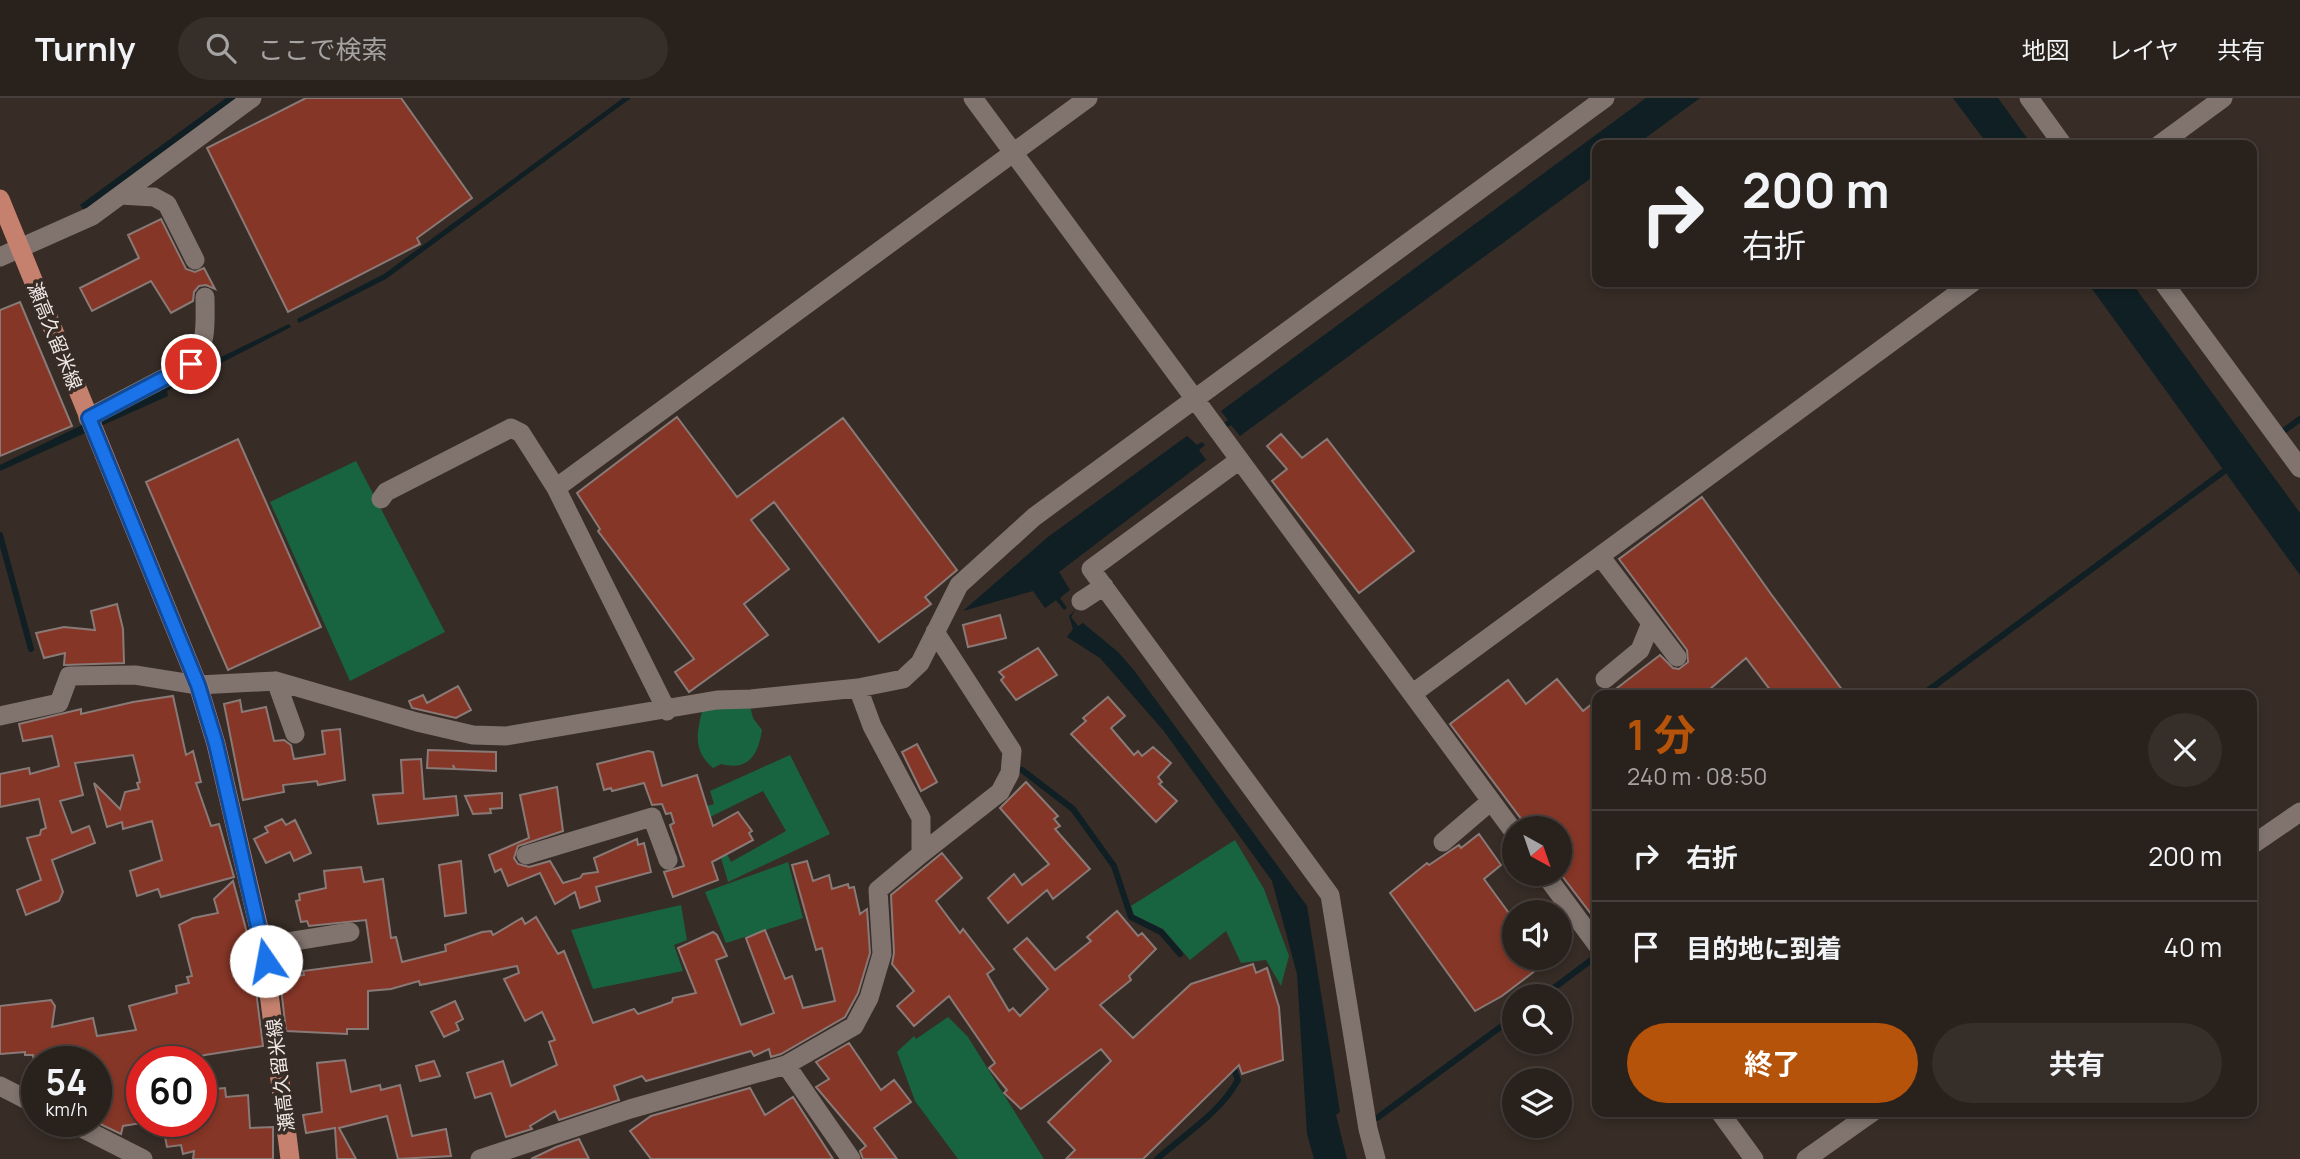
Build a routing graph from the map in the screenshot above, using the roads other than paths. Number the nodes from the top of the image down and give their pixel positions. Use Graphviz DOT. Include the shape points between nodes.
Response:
graph roads {
  1 [pos="252,98"];
  2 [pos="973,98"];
  3 [pos="1088,98"];
  4 [pos="1605,98"];
  5 [pos="2029,98"];
  6 [pos="2223,98"];
  7 [pos="2059,140"];
  8 [pos="2166,140"];
  9 [pos="1013,153"];
  10 [pos="120,195"];
  11 [pos="0,200"];
  12 [pos="20,250"];
  13 [pos="0,257"];
  14 [pos="195,260"];
  15 [pos="1966,287"];
  16 [pos="2167,287"];
  17 [pos="205,297"];
  18 [pos="1194,400"];
  19 [pos="89,418"];
  20 [pos="1238,460"];
  21 [pos="2300,468"];
  22 [pos="556,488"];
  23 [pos="381,499"];
  24 [pos="1600,556"];
  25 [pos="1104,586"];
  26 [pos="1081,601"];
  27 [pos="1651,623"];
  28 [pos="935,632"];
  29 [pos="1677,657"];
  30 [pos="1605,679"];
  31 [pos="276,681"];
  32 [pos="198,685"];
  33 [pos="858,688"];
  34 [pos="1412,694"];
  35 [pos="667,710"];
  36 [pos="0,716"];
  37 [pos="295,734"];
  38 [pos="1491,801"];
  39 [pos="2300,812"];
  40 [pos="1502,816"];
  41 [pos="1443,842"];
  42 [pos="2257,842"];
  43 [pos="921,853"];
  44 [pos="526,855"];
  45 [pos="668,860"];
  46 [pos="1554,886"];
  47 [pos="349,932"];
  48 [pos="1592,938"];
  49 [pos="263,946"];
  50 [pos="786,1065"];
  51 [pos="0,1086"];
  52 [pos="21,1097"];
  53 [pos="1723,1117"];
  54 [pos="1866,1117"];
  55 [pos="100,1137"];
  56 [pos="143,1159"];
  57 [pos="290,1159"];
  58 [pos="480,1159"];
  59 [pos="851,1159"];
  60 [pos="1376,1159"];
  61 [pos="1754,1159"];
  62 [pos="1806,1159"];
  1 -- 10 [label="street"];
  2 -- 9 [label="street"];
  3 -- 9 [label="street"];
  4 -- 18 [label="street"];
  5 -- 7 [label="street"];
  6 -- 8 [label="street"];
  9 -- 18 [label="street"];
  9 -- 22 [label="street"];
  10 -- 12 [label="street" via="92,216"];
  10 -- 14 [label="street" via="154,197 167,204"];
  11 -- 12 [label="main road, 瀬高久留米線"];
  12 -- 13 [label="street"];
  12 -- 19 [label="main road, 瀬高久留米線"];
  15 -- 24 [label="street"];
  16 -- 21 [label="street"];
  17 -- 19 [label="street" via="205,338 191,364"];
  18 -- 20 [label="street"];
  18 -- 28 [label="street" via="1034,517 960,584"];
  19 -- 32 [label="main road, 瀬高久留米線"];
  20 -- 25 [label="street" via="1091,569"];
  20 -- 34 [label="street"];
  22 -- 23 [label="street" via="520,433 510,428 386,492"];
  22 -- 35 [label="street"];
  24 -- 27 [label="street"];
  24 -- 34 [label="street"];
  25 -- 26 [label="street"];
  25 -- 60 [label="street" via="1330,895"];
  27 -- 29 [label="street"];
  27 -- 30 [label="street" via="1640,650"];
  28 -- 33 [label="street" via="920,663 903,679"];
  28 -- 43 [label="street" via="1012,751 1010,773 1000,792"];
  31 -- 32 [label="street"];
  31 -- 35 [label="street" via="473,735 506,736"];
  31 -- 37 [label="street"];
  32 -- 36 [label="street" via="135,676 69,676 59,703"];
  32 -- 49 [label="main road, 瀬高久留米線"];
  33 -- 35 [label="street" via="717,700"];
  33 -- 43 [label="street" via="872,726 921,818"];
  34 -- 38 [label="street"];
  38 -- 40 [label="street"];
  38 -- 41 [label="street"];
  39 -- 42 [label="street"];
  43 -- 50 [label="street" via="878,890 882,954 869,998 854,1026"];
  44 -- 45 [label="street" via="652,817"];
  46 -- 48 [label="street"];
  47 -- 49 [label="street"];
  49 -- 57 [label="main road, 瀬高久留米線"];
  50 -- 58 [label="street" via="630,1109"];
  50 -- 59 [label="street"];
  51 -- 52 [label="street"];
  53 -- 61 [label="street"];
  54 -- 62 [label="street"];
  55 -- 56 [label="street"];
}
